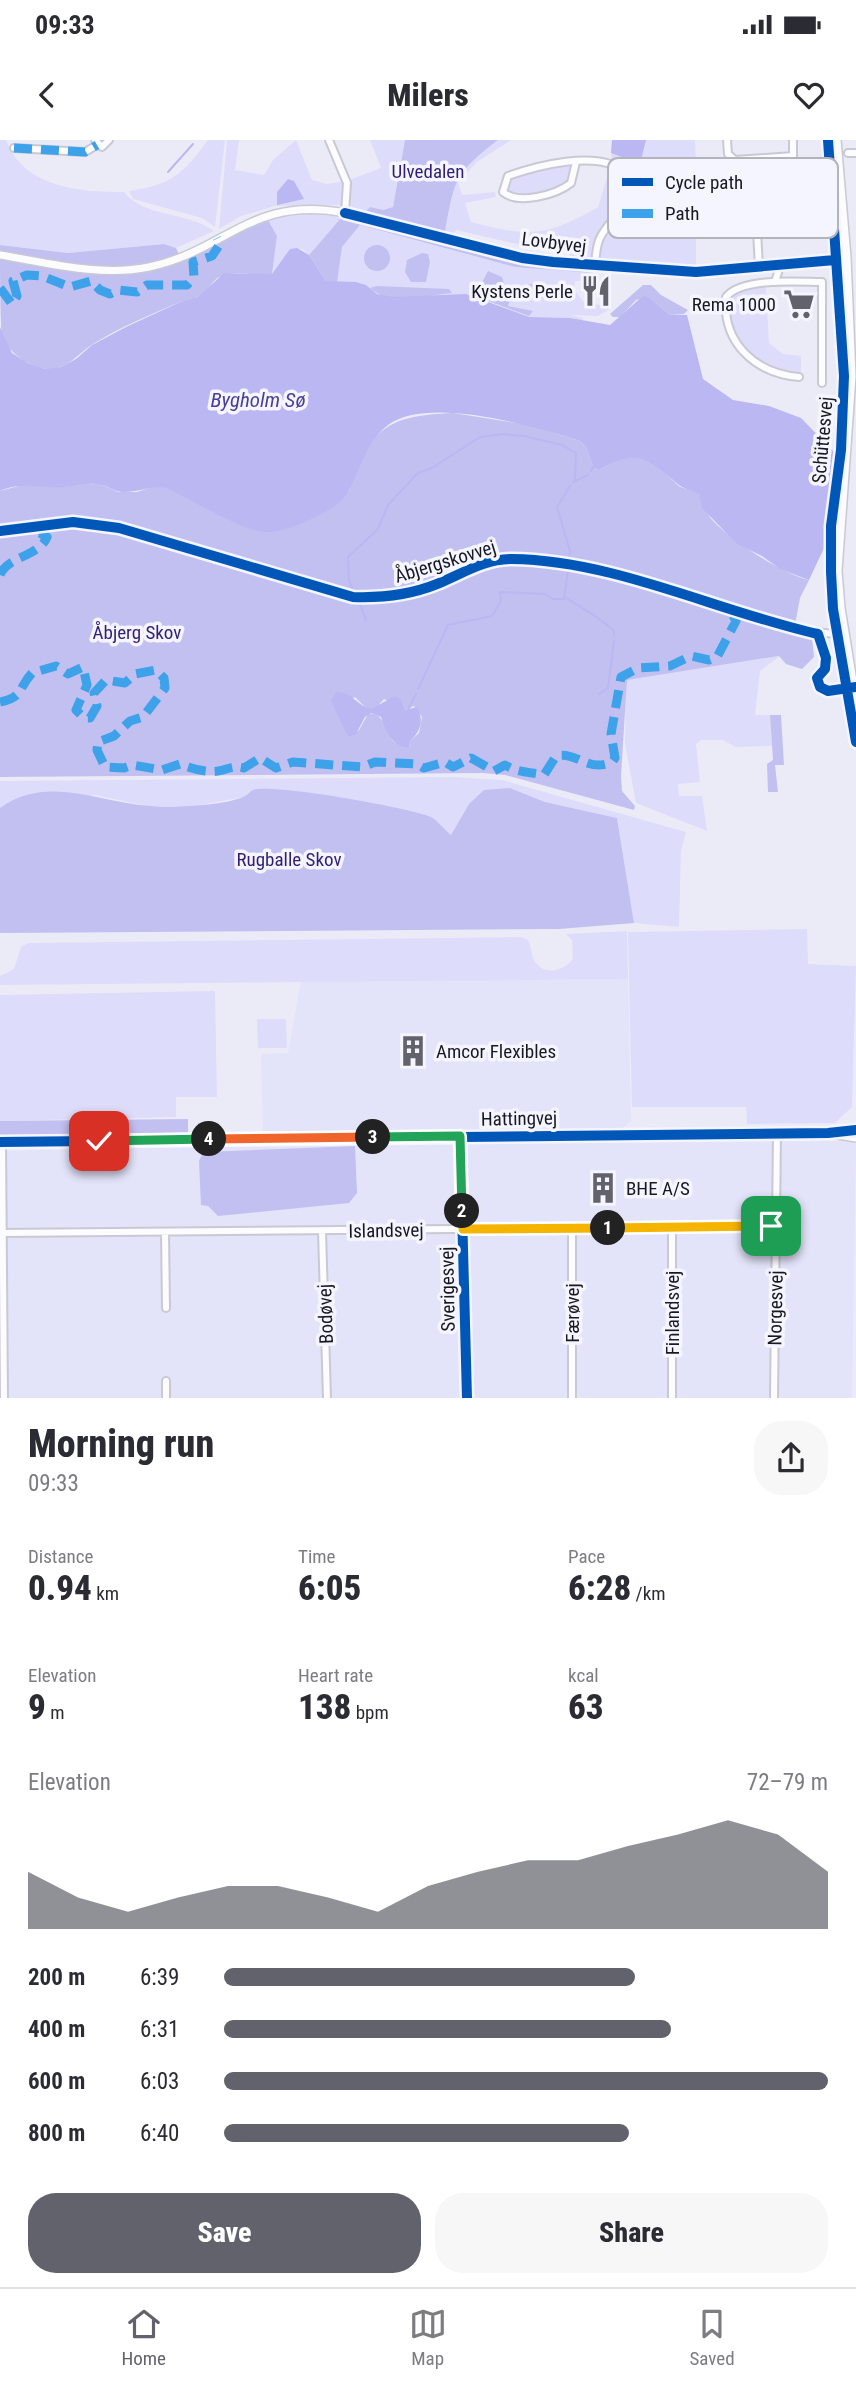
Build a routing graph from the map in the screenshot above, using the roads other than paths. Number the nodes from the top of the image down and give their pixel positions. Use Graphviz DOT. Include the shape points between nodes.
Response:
graph roads {
  1 [pos="109,140"];
  2 [pos="329,140"];
  3 [pos="727,140"];
  4 [pos="793,140"];
  5 [pos="828,140"];
  6 [pos="836,140"];
  7 [pos="96,143"];
  8 [pos="14,148"];
  9 [pos="730,158"];
  10 [pos="766,158"];
  11 [pos="829,158"];
  12 [pos="838,158"];
  13 [pos="576,162"];
  14 [pos="608,162"];
  15 [pos="838,163"];
  16 [pos="345,213"];
  17 [pos="608,227"];
  18 [pos="758,238"];
  19 [pos="834,238"];
  20 [pos="0,255"];
  21 [pos="846,257"];
  22 [pos="835,260"];
  23 [pos="595,265"];
  24 [pos="780,266"];
  25 [pos="760,267"];
  26 [pos="775,282"];
  27 [pos="799,377"];
  28 [pos="822,383"];
  29 [pos="0,531"];
  30 [pos="836,634"];
  31 [pos="856,706"];
  32 [pos="856,742"];
  33 [pos="856,1130"];
  34 [pos="777,1133"];
  35 [pos="828,1133"];
  36 [pos="460,1136"];
  37 [pos="856,1138"];
  38 [pos="1,1142"];
  39 [pos="776,1226"];
  40 [pos="572,1228"];
  41 [pos="672,1228"];
  42 [pos="463,1229"];
  43 [pos="322,1231"];
  44 [pos="165,1232"];
  45 [pos="1,1233"];
  46 [pos="166,1308"];
  47 [pos="166,1381"];
  48 [pos="4,1398"];
  49 [pos="166,1398"];
  50 [pos="327,1398"];
  51 [pos="467,1398"];
  52 [pos="572,1398"];
  53 [pos="672,1398"];
  54 [pos="774,1398"];
  1 -- 7 [label="street" via="104,147"];
  2 -- 16 [label="street" via="347,183"];
  3 -- 9 [label="street"];
  4 -- 10 [label="street" via="793,156"];
  5 -- 11 [label="main road, Schüttesvej"];
  6 -- 12 [label="main road, Schüttesvej"];
  7 -- 8 [label="street" via="85,152"];
  13 -- 13 [label="street" via="508,176 503,192 527,197 554,192 571,183"];
  13 -- 14 [label="street"];
  15 -- 21 [label="main road, Schüttesvej"];
  16 -- 20 [label="street, Lovbyvej" via="271,214 244,223 185,256 130,270 82,268"];
  16 -- 23 [label="street, Lovbyvej" via="522,258"];
  17 -- 23 [label="street" via="599,240"];
  18 -- 25 [label="street"];
  19 -- 22 [label="main road, Schüttesvej"];
  21 -- 22 [label="street, Lovbyvej"];
  21 -- 31 [label="main road, Schüttesvej" via="850,414 837,571"];
  22 -- 24 [label="street, Lovbyvej"];
  22 -- 30 [label="main road, Schüttesvej" via="844,376 830,548"];
  23 -- 25 [label="street, Lovbyvej" via="696,272"];
  24 -- 25 [label="street, Lovbyvej"];
  24 -- 26 [label="street"];
  26 -- 27 [label="street" via="730,292 725,302 728,326 749,359 771,372"];
  26 -- 28 [label="street" via="822,282"];
  29 -- 30 [label="street, Åbjergskovvej" via="73,522 119,528 333,592 372,598 421,590 489,561 541,561 614,575 812,632"];
  30 -- 32 [label="main road, Schüttesvej"];
  33 -- 35 [label="street, Hattingvej"];
  34 -- 35 [label="street, Hattingvej"];
  34 -- 36 [label="street, Hattingvej"];
  34 -- 39 [label="street, Norgesvej"];
  35 -- 37 [label="street, Hattingvej"];
  36 -- 38 [label="street, Hattingvej"];
  36 -- 42 [label="street, Sverigesvej"];
  38 -- 45 [label="street"];
  39 -- 41 [label="street, Islandsvej"];
  39 -- 54 [label="street, Norgesvej"];
  40 -- 41 [label="street, Islandsvej"];
  40 -- 42 [label="street, Islandsvej"];
  40 -- 52 [label="street, Færøvej"];
  41 -- 53 [label="street, Finlandsvej"];
  42 -- 43 [label="street, Islandsvej"];
  42 -- 51 [label="street, Sverigesvej"];
  43 -- 44 [label="street, Islandsvej"];
  43 -- 50 [label="street, Bodøvej"];
  44 -- 45 [label="street, Islandsvej"];
  44 -- 46 [label="street"];
  45 -- 48 [label="street"];
  47 -- 49 [label="street"];
}
